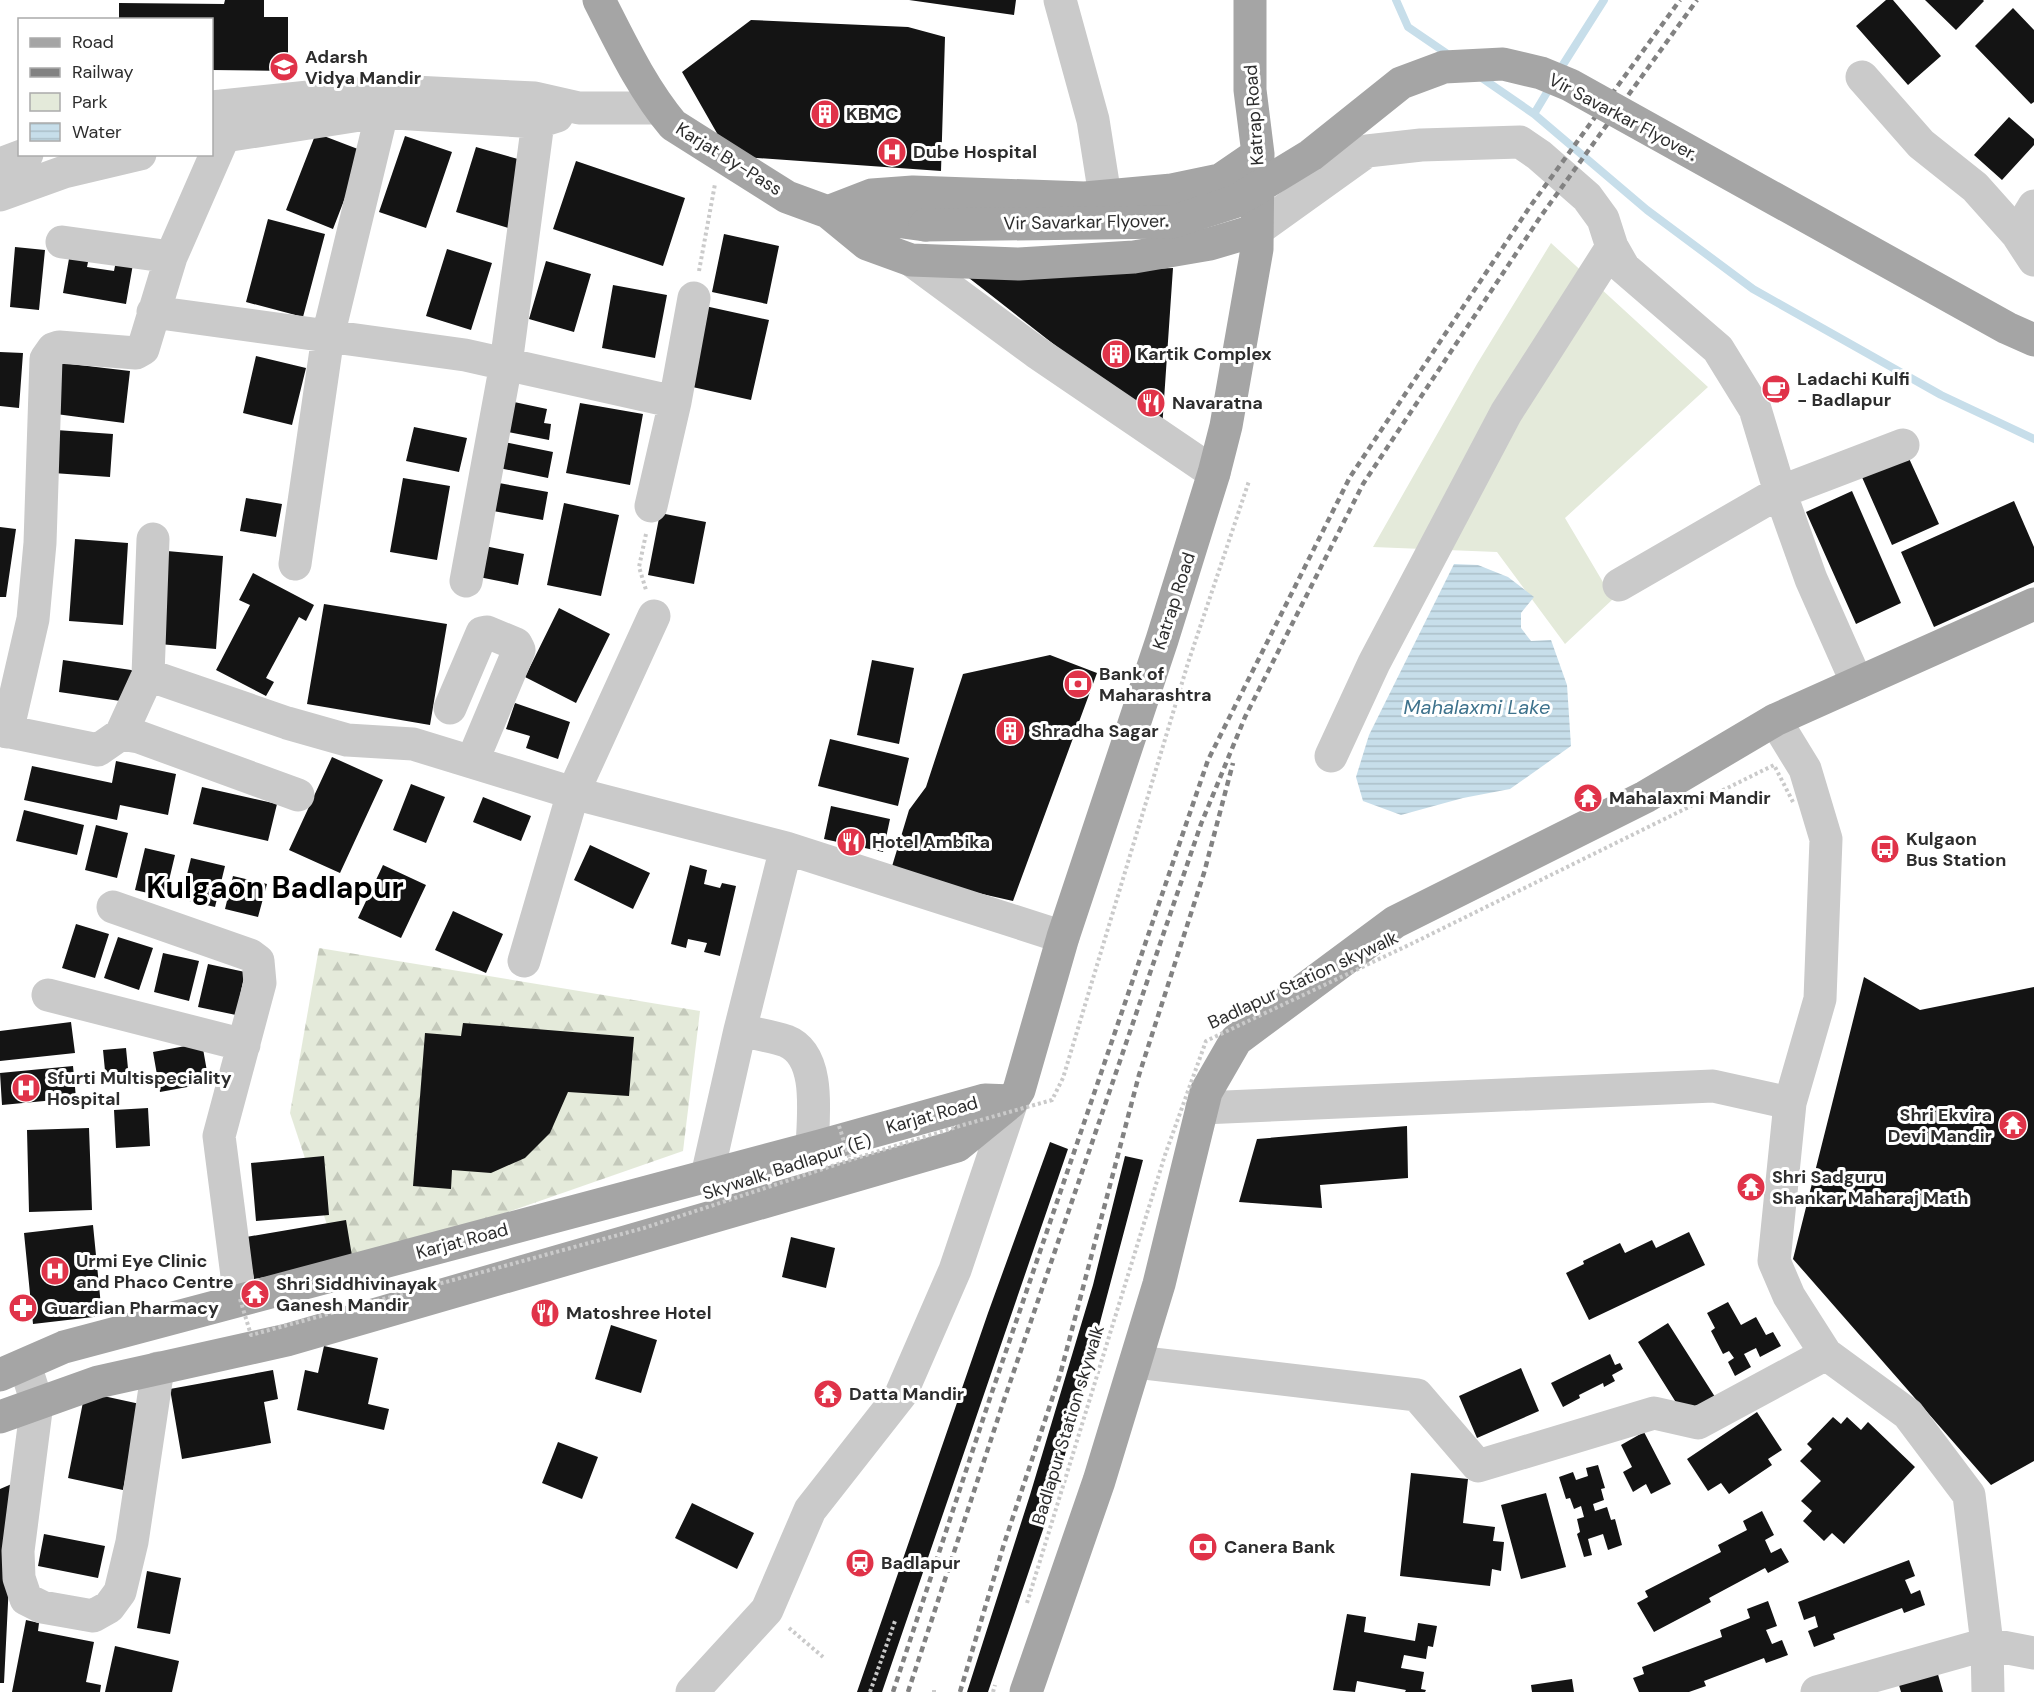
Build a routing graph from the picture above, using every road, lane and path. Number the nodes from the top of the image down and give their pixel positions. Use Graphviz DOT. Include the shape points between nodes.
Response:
graph roads {
  1 [pos="599,0"];
  2 [pos="1060,0"];
  3 [pos="1251,0"];
  4 [pos="1862,77"];
  5 [pos="579,108"];
  6 [pos="659,108"];
  7 [pos="379,112"];
  8 [pos="217,122"];
  9 [pos="538,122"];
  10 [pos="720,154"];
  11 [pos="1258,154"];
  12 [pos="22,156"];
  13 [pos="132,156"];
  14 [pos="205,156"];
  15 [pos="0,164"];
  16 [pos="0,195"];
  17 [pos="1105,196"];
  18 [pos="2034,206"];
  19 [pos="828,212"];
  20 [pos="925,225"];
  21 [pos="1257,230"];
  22 [pos="62,242"];
  23 [pos="1612,247"];
  24 [pos="2025,247"];
  25 [pos="171,257"];
  26 [pos="911,260"];
  27 [pos="694,298"];
  28 [pos="153,312"];
  29 [pos="328,336"];
  30 [pos="2034,340"];
  31 [pos="506,364"];
  32 [pos="675,402"];
  33 [pos="1903,445"];
  34 [pos="1214,473"];
  35 [pos="1249,481"];
  36 [pos="1780,492"];
  37 [pos="651,506"];
  38 [pos="153,539"];
  39 [pos="295,564"];
  40 [pos="466,581"];
  41 [pos="1619,585"];
  42 [pos="2034,604"];
  43 [pos="654,616"];
  44 [pos="148,675"];
  45 [pos="1857,683"];
  46 [pos="450,708"];
  47 [pos="1775,720"];
  48 [pos="3,731"];
  49 [pos="121,734"];
  50 [pos="1331,756"];
  51 [pos="472,762"];
  52 [pos="573,793"];
  53 [pos="298,795"];
  54 [pos="1793,802"];
  55 [pos="786,848"];
  56 [pos="113,907"];
  57 [pos="1063,937"];
  58 [pos="524,961"];
  59 [pos="48,995"];
  60 [pos="740,1030"];
  61 [pos="244,1045"];
  62 [pos="1012,1101"];
  63 [pos="1790,1102"];
  64 [pos="1202,1108"];
  65 [pos="839,1126"];
  66 [pos="812,1148"];
  67 [pos="849,1160"];
  68 [pos="707,1176"];
  69 [pos="240,1299"];
  70 [pos="1826,1354"];
  71 [pos="1136,1362"];
  72 [pos="158,1368"];
  73 [pos="12,1370"];
  74 [pos="37,1403"];
  75 [pos="0,1417"];
  76 [pos="1028,1603"];
  77 [pos="767,1610"];
  78 [pos="895,1621"];
  79 [pos="2011,1649"];
  80 [pos="823,1657"];
  81 [pos="1011,1688"];
  82 [pos="692,1692"];
  83 [pos="870,1692"];
  84 [pos="993,1692"];
  85 [pos="1817,1692"];
  86 [pos="1988,1692"];
  1 -- 6 [label="main road, Karjat By-Pass"];
  2 -- 17 [label="street" via="1093,120"];
  3 -- 11 [label="main road, Katrap Road" via="1250,90"];
  4 -- 24 [label="street" via="1921,144 1975,187"];
  5 -- 6 [label="street"];
  5 -- 8 [label="street" via="535,98 414,92 328,95"];
  5 -- 9 [label="street"];
  6 -- 10 [label="main road, Karjat By-Pass" via="672,125"];
  7 -- 8 [label="street"];
  7 -- 9 [label="street"];
  7 -- 29 [label="street"];
  9 -- 31 [label="street"];
  10 -- 19 [label="main road, Karjat By-Pass" via="787,196"];
  10 -- 27 [label="path"];
  11 -- 17 [label="main road" via="1220,180 1172,190"];
  11 -- 21 [label="main road, Katrap Road"];
  12 -- 15 [label="street"];
  13 -- 16 [label="street" via="64,172"];
  14 -- 25 [label="street"];
  17 -- 19 [label="main road" via="913,192 872,195"];
  18 -- 24 [label="street"];
  19 -- 20 [label="main road, Karjat By-Pass"];
  19 -- 26 [label="main road" via="867,244"];
  20 -- 30 [label="main road, Vir Savarkar Flyover., bridge" via="1172,222 1234,202 1311,155 1401,83 1444,67 1503,64 1570,85"];
  21 -- 23 [label="street" via="1367,151 1520,142 1587,196 1603,219"];
  21 -- 26 [label="main road" via="1210,244 1134,256 1019,264"];
  21 -- 34 [label="main road, Katrap Road" via="1226,426"];
  22 -- 25 [label="street"];
  23 -- 36 [label="street" via="1624,268 1718,349 1755,409"];
  23 -- 50 [label="street" via="1506,413 1374,663"];
  25 -- 28 [label="street"];
  26 -- 34 [label="street" via="1036,352"];
  27 -- 32 [label="street"];
  28 -- 29 [label="street"];
  28 -- 48 [label="street" via="145,345 136,353 59,347 46,359 40,543 33,619"];
  29 -- 31 [label="street"];
  29 -- 39 [label="street"];
  31 -- 32 [label="street"];
  31 -- 40 [label="street"];
  32 -- 37 [label="street"];
  33 -- 36 [label="street"];
  34 -- 57 [label="main road, Katrap Road"];
  35 -- 67 [label="path, Skywalk, Badlapur (E), bridge" via="1157,760 1063,1078 1053,1100"];
  36 -- 41 [label="street"];
  36 -- 45 [label="street" via="1811,579"];
  37 -- 43 [label="path" via="639,567"];
  38 -- 44 [label="street"];
  42 -- 45 [label="main road"];
  43 -- 52 [label="street"];
  44 -- 49 [label="street"];
  44 -- 51 [label="street" via="347,740 413,744"];
  45 -- 47 [label="main road"];
  46 -- 51 [label="street" via="482,633 516,644 519,650"];
  47 -- 63 [label="street" via="1805,769 1826,839 1820,999"];
  47 -- 64 [label="main road" via="1644,797 1395,922 1236,1040 1206,1092"];
  48 -- 49 [label="street" via="98,750"];
  49 -- 53 [label="street" via="139,737"];
  51 -- 52 [label="street"];
  52 -- 55 [label="street"];
  52 -- 58 [label="street"];
  54 -- 76 [label="path, Badlapur Station skywalk, bridge" via="1774,765 1206,1041 1162,1166"];
  55 -- 57 [label="street"];
  55 -- 60 [label="street"];
  56 -- 61 [label="street" via="250,954 258,961 261,983"];
  57 -- 62 [label="main road, Katrap Road" via="1019,1090"];
  59 -- 61 [label="street"];
  60 -- 66 [label="street" via="788,1041 806,1056 814,1109"];
  60 -- 68 [label="street"];
  61 -- 69 [label="street" via="219,1136"];
  62 -- 66 [label="main road, Karjat Road" via="985,1100"];
  62 -- 72 [label="main road, Karjat Road" via="957,1146 288,1340"];
  62 -- 77 [label="street" via="955,1270 902,1394 810,1510"];
  63 -- 64 [label="street" via="1713,1086"];
  63 -- 70 [label="street" via="1774,1261 1789,1296"];
  64 -- 71 [label="main road"];
  65 -- 67 [label="path, bridge"];
  66 -- 68 [label="main road, Karjat Road"];
  67 -- 69 [label="path, Skywalk, Badlapur (E), bridge" via="644,1228 251,1335"];
  68 -- 69 [label="main road, Karjat Road"];
  69 -- 73 [label="main road, Karjat Road" via="64,1347"];
  70 -- 71 [label="street" via="1698,1423 1654,1413 1478,1466 1417,1395"];
  70 -- 79 [label="street" via="1908,1414 1969,1495"];
  71 -- 81 [label="main road" via="1099,1481"];
  72 -- 74 [label="main road, Karjat Road" via="98,1382"];
  72 -- 74 [label="street" via="132,1542 120,1592 109,1607 93,1616 42,1607 26,1599 19,1578 18,1551"];
  73 -- 74 [label="street"];
  74 -- 75 [label="main road, Karjat Road"];
  77 -- 80 [label="path"];
  77 -- 82 [label="street"];
  78 -- 83 [label="path"];
  79 -- 85 [label="street"];
  79 -- 86 [label="street"];
  81 -- 84 [label="path"];
}
